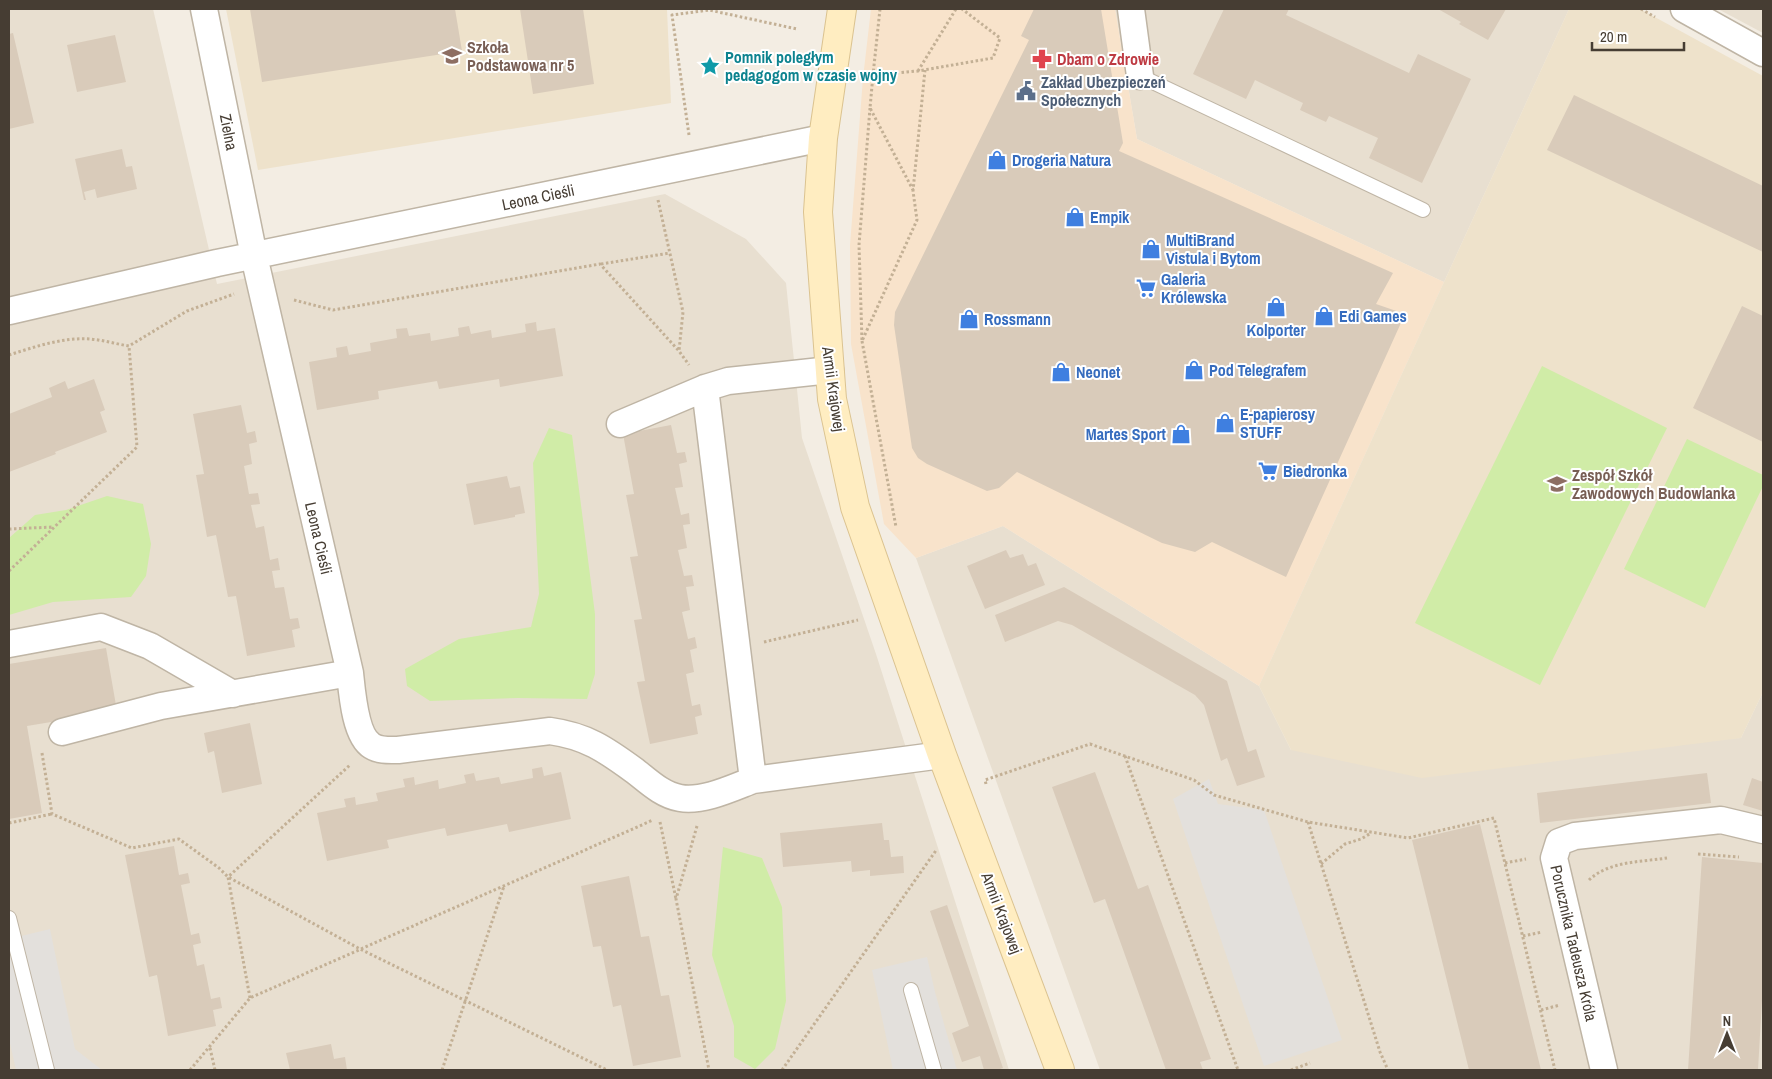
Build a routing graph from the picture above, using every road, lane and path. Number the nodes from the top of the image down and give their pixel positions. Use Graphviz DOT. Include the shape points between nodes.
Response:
graph roads {
  1 [pos="204,9"];
  2 [pos="842,9"];
  3 [pos="880,9"];
  4 [pos="956,9"];
  5 [pos="962,9"];
  6 [pos="1130,9"];
  7 [pos="1684,9"];
  8 [pos="797,29"];
  9 [pos="1763,53"];
  10 [pos="925,70"];
  11 [pos="918,71"];
  12 [pos="853,74"];
  13 [pos="873,76"];
  14 [pos="1140,76"];
  15 [pos="870,108"];
  16 [pos="689,138"];
  17 [pos="823,138"];
  18 [pos="913,190"];
  19 [pos="656,192"];
  20 [pos="1423,210"];
  21 [pos="670,254"];
  22 [pos="254,256"];
  23 [pos="600,264"];
  24 [pos="262,292"];
  25 [pos="9,311"];
  26 [pos="862,341"];
  27 [pos="129,346"];
  28 [pos="679,351"];
  29 [pos="9,355"];
  30 [pos="830,370"];
  31 [pos="705,388"];
  32 [pos="620,424"];
  33 [pos="54,528"];
  34 [pos="9,529"];
  35 [pos="897,533"];
  36 [pos="9,571"];
  37 [pos="858,620"];
  38 [pos="9,644"];
  39 [pos="737,648"];
  40 [pos="350,674"];
  41 [pos="233,694"];
  42 [pos="62,732"];
  43 [pos="371,746"];
  44 [pos="1125,755"];
  45 [pos="942,756"];
  46 [pos="753,780"];
  47 [pos="987,788"];
  48 [pos="706,797"];
  49 [pos="52,814"];
  50 [pos="1308,822"];
  51 [pos="9,823"];
  52 [pos="1763,830"];
  53 [pos="1371,832"];
  54 [pos="937,849"];
  55 [pos="1692,854"];
  56 [pos="1672,857"];
  57 [pos="1744,857"];
  58 [pos="1321,864"];
  59 [pos="228,877"];
  60 [pos="1586,885"];
  61 [pos="504,886"];
  62 [pos="676,899"];
  63 [pos="9,918"];
  64 [pos="360,950"];
  65 [pos="911,990"];
  66 [pos="250,998"];
  67 [pos="466,1001"];
  68 [pos="210,1047"];
  69 [pos="1310,1063"];
  70 [pos="47,1070"];
  71 [pos="190,1070"];
  72 [pos="215,1070"];
  73 [pos="442,1070"];
  74 [pos="607,1070"];
  75 [pos="710,1070"];
  76 [pos="782,1070"];
  77 [pos="934,1070"];
  78 [pos="1060,1070"];
  79 [pos="1238,1070"];
  80 [pos="1291,1070"];
  81 [pos="1388,1070"];
  82 [pos="1555,1070"];
  83 [pos="1604,1070"];
  1 -- 22 [label="street, Zielna"];
  2 -- 17 [label="street, Armii Krajowej"];
  3 -- 13 [label="path"];
  4 -- 11 [label="path"];
  5 -- 10 [label="path" via="1000,38 993,58"];
  6 -- 14 [label="street"];
  7 -- 9 [label="street"];
  8 -- 16 [label="path" via="708,10 672,15"];
  10 -- 11 [label="path"];
  10 -- 18 [label="path"];
  11 -- 13 [label="path"];
  12 -- 13 [label="path"];
  13 -- 15 [label="path"];
  14 -- 20 [label="lane"];
  15 -- 18 [label="path"];
  15 -- 26 [label="path" via="859,245"];
  17 -- 22 [label="street, Leona Cieśli"];
  17 -- 30 [label="street, Armii Krajowej" via="818,212"];
  18 -- 26 [label="path" via="917,220"];
  19 -- 21 [label="path"];
  21 -- 23 [label="path"];
  21 -- 28 [label="path" via="683,312"];
  22 -- 24 [label="street, Leona Cieśli"];
  22 -- 25 [label="street, Leona Cieśli"];
  23 -- 24 [label="path" via="333,310"];
  23 -- 28 [label="path"];
  24 -- 27 [label="path" via="244,290 187,311"];
  24 -- 40 [label="street, Leona Cieśli"];
  26 -- 35 [label="path"];
  27 -- 29 [label="path" via="76,339"];
  27 -- 33 [label="path" via="137,448"];
  28 -- 31 [label="path"];
  30 -- 31 [label="street" via="728,381"];
  30 -- 45 [label="street, Armii Krajowej" via="832,399 855,507"];
  31 -- 32 [label="street"];
  31 -- 39 [label="street"];
  33 -- 34 [label="path"];
  33 -- 36 [label="path"];
  37 -- 39 [label="path"];
  38 -- 41 [label="street" via="101,627 150,646"];
  39 -- 46 [label="street"];
  40 -- 41 [label="street"];
  40 -- 43 [label="street, Leona Cieśli" via="357,720"];
  41 -- 42 [label="street" via="161,706"];
  42 -- 49 [label="path" via="39,736"];
  43 -- 48 [label="street" via="398,750 550,731 569,733 589,740 660,791 680,798"];
  43 -- 59 [label="path"];
  44 -- 47 [label="path" via="1090,744 985,780"];
  44 -- 50 [label="path" via="1194,780 1214,795"];
  44 -- 79 [label="path"];
  45 -- 46 [label="street"];
  45 -- 78 [label="street, Armii Krajowej"];
  46 -- 48 [label="street"];
  48 -- 62 [label="path"];
  49 -- 51 [label="path"];
  49 -- 59 [label="path" via="132,848 179,838"];
  50 -- 53 [label="path"];
  50 -- 58 [label="path"];
  52 -- 83 [label="street, Porucznika Tadeusza Króla" via="1721,820 1574,836 1559,842 1554,858"];
  53 -- 58 [label="path" via="1362,839 1345,844"];
  53 -- 82 [label="path" via="1408,838 1494,818"];
  54 -- 76 [label="path"];
  55 -- 57 [label="path"];
  56 -- 60 [label="path" via="1614,865 1599,872"];
  58 -- 81 [label="path"];
  59 -- 64 [label="path"];
  59 -- 66 [label="path"];
  61 -- 62 [label="path" via="659,818"];
  61 -- 64 [label="path"];
  61 -- 67 [label="path"];
  62 -- 75 [label="path"];
  63 -- 70 [label="lane"];
  64 -- 66 [label="path"];
  64 -- 67 [label="path"];
  65 -- 77 [label="lane"];
  66 -- 68 [label="path"];
  67 -- 73 [label="path"];
  67 -- 74 [label="path"];
  68 -- 71 [label="path"];
  68 -- 72 [label="path"];
  69 -- 80 [label="path"];
}
